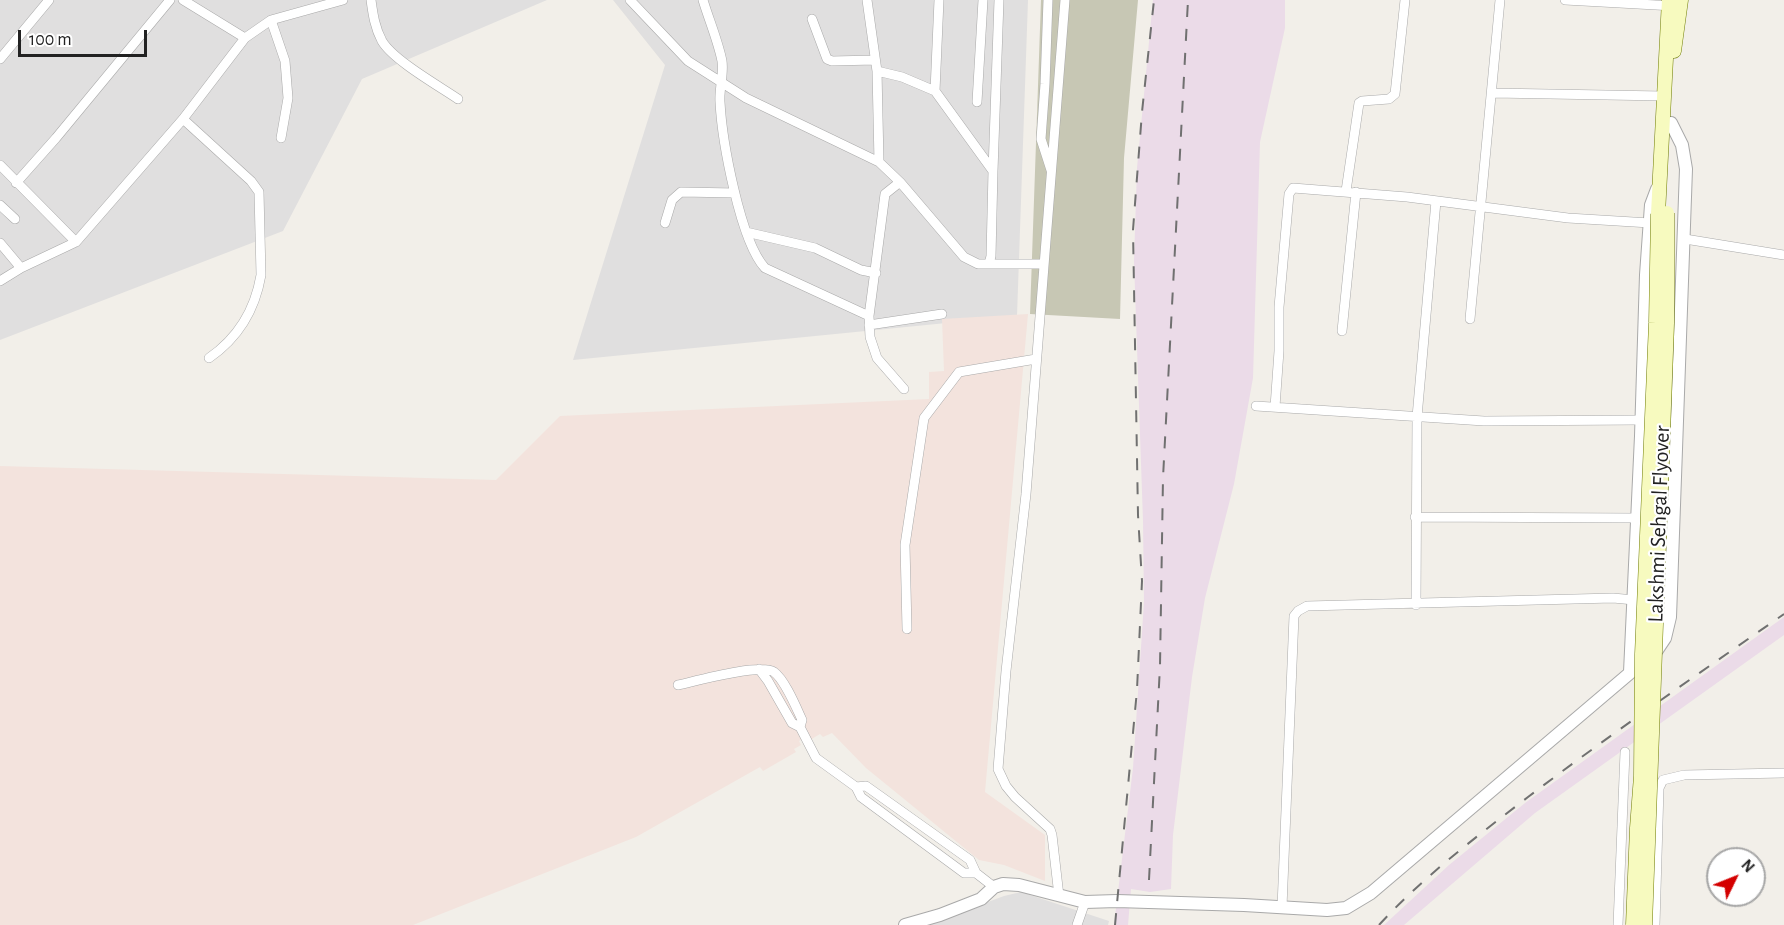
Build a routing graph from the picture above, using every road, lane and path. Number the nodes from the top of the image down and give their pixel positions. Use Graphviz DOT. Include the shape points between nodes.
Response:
graph roads {
  1 [pos="33,0"];
  2 [pos="49,0"];
  3 [pos="170,0"];
  4 [pos="183,0"];
  5 [pos="343,0"];
  6 [pos="371,0"];
  7 [pos="630,0"];
  8 [pos="703,0"];
  9 [pos="867,0"];
  10 [pos="939,0"];
  11 [pos="983,0"];
  12 [pos="999,0"];
  13 [pos="1047,0"];
  14 [pos="1065,0"];
  15 [pos="1405,0"];
  16 [pos="1500,0"];
  17 [pos="1565,0"];
  18 [pos="1606,1"];
  19 [pos="1675,3"];
  20 [pos="38,11"];
  21 [pos="812,19"];
  22 [pos="271,20"];
  23 [pos="245,38"];
  24 [pos="0,59"];
  25 [pos="875,60"];
  26 [pos="877,71"];
  27 [pos="721,82"];
  28 [pos="935,91"];
  29 [pos="1493,93"];
  30 [pos="1663,96"];
  31 [pos="458,99"];
  32 [pos="977,102"];
  33 [pos="183,119"];
  34 [pos="1671,123"];
  35 [pos="281,138"];
  36 [pos="879,162"];
  37 [pos="0,165"];
  38 [pos="993,171"];
  39 [pos="1051,171"];
  40 [pos="900,182"];
  41 [pos="16,183"];
  42 [pos="1351,192"];
  43 [pos="735,193"];
  44 [pos="1436,201"];
  45 [pos="0,205"];
  46 [pos="1482,207"];
  47 [pos="1658,217"];
  48 [pos="15,219"];
  49 [pos="665,223"];
  50 [pos="746,232"];
  51 [pos="1685,239"];
  52 [pos="76,242"];
  53 [pos="0,243"];
  54 [pos="1784,255"];
  55 [pos="989,264"];
  56 [pos="1044,264"];
  57 [pos="21,268"];
  58 [pos="876,273"];
  59 [pos="0,281"];
  60 [pos="942,314"];
  61 [pos="869,320"];
  62 [pos="1470,320"];
  63 [pos="1342,331"];
  64 [pos="209,358"];
  65 [pos="1036,359"];
  66 [pos="904,389"];
  67 [pos="1256,406"];
  68 [pos="1275,407"];
  69 [pos="1417,417"];
  70 [pos="1642,420"];
  71 [pos="1415,517"];
  72 [pos="1637,518"];
  73 [pos="1634,600"];
  74 [pos="1416,605"];
  75 [pos="907,629"];
  76 [pos="1630,672"];
  77 [pos="678,685"];
  78 [pos="1625,752"];
  79 [pos="1784,773"];
  80 [pos="856,787"];
  81 [pos="976,873"];
  82 [pos="994,887"];
  83 [pos="1059,896"];
  84 [pos="1085,902"];
  85 [pos="1282,907"];
  86 [pos="943,920"];
  87 [pos="905,925"];
  88 [pos="1077,925"];
  89 [pos="1618,925"];
  90 [pos="1633,925"];
  91 [pos="1646,925"];
  92 [pos="1655,925"];
  1 -- 20 [label="street"];
  2 -- 20 [label="street"];
  3 -- 41 [label="street"];
  4 -- 23 [label="street"];
  5 -- 22 [label="street"];
  6 -- 31 [label="street" via="374,23 384,44"];
  7 -- 27 [label="street" via="688,61"];
  8 -- 27 [label="street" via="722,63"];
  9 -- 25 [label="street"];
  10 -- 28 [label="street"];
  11 -- 32 [label="street"];
  12 -- 38 [label="street"];
  13 -- 39 [label="street" via="1041,139"];
  14 -- 39 [label="street"];
  15 -- 42 [label="street" via="1395,94 1389,99 1359,103"];
  16 -- 29 [label="street"];
  17 -- 18 [label="street"];
  18 -- 19 [label="street"];
  19 -- 30 [label="main road, Lakshmi Sehgal Flyover"];
  19 -- 34 [label="main road, Lakshmi Sehgal Flyover"];
  20 -- 24 [label="street"];
  21 -- 25 [label="street" via="827,59"];
  22 -- 23 [label="street"];
  22 -- 35 [label="street" via="285,61 288,98"];
  23 -- 33 [label="street"];
  25 -- 26 [label="street"];
  26 -- 28 [label="street"];
  26 -- 36 [label="street"];
  27 -- 36 [label="street"];
  27 -- 43 [label="street" via="722,132"];
  28 -- 38 [label="street"];
  29 -- 30 [label="street"];
  29 -- 46 [label="street"];
  30 -- 47 [label="main road, Lakshmi Sehgal Flyover"];
  33 -- 52 [label="street"];
  33 -- 64 [label="street" via="259,192 260,285 246,322 223,349"];
  34 -- 47 [label="main road, Lakshmi Sehgal Flyover"];
  34 -- 51 [label="street" via="1682,145 1686,169"];
  36 -- 40 [label="street"];
  37 -- 41 [label="street"];
  38 -- 55 [label="street"];
  39 -- 56 [label="street"];
  40 -- 55 [label="street" via="964,257"];
  40 -- 58 [label="street" via="885,194"];
  41 -- 52 [label="street"];
  42 -- 44 [label="street"];
  42 -- 63 [label="street"];
  42 -- 68 [label="street" via="1296,187 1289,194"];
  43 -- 49 [label="street" via="681,192 672,200"];
  43 -- 50 [label="street"];
  44 -- 46 [label="street"];
  44 -- 69 [label="street"];
  45 -- 48 [label="street"];
  46 -- 47 [label="street" via="1568,218"];
  46 -- 62 [label="street"];
  47 -- 70 [label="street" via="1646,275"];
  47 -- 90 [label="main road, Lakshmi Sehgal Flyover, bridge"];
  47 -- 91 [label="main road, Lakshmi Sehgal Flyover, bridge" via="1667,323"];
  50 -- 58 [label="street" via="815,248"];
  50 -- 61 [label="street" via="765,268"];
  51 -- 54 [label="street"];
  51 -- 76 [label="street" via="1670,617 1665,638 1657,650"];
  52 -- 57 [label="street"];
  53 -- 57 [label="street"];
  55 -- 56 [label="street"];
  56 -- 65 [label="street"];
  57 -- 59 [label="street"];
  58 -- 61 [label="street"];
  60 -- 61 [label="street"];
  61 -- 66 [label="street" via="877,358"];
  65 -- 75 [label="street" via="959,372 926,414 905,545"];
  65 -- 83 [label="street" via="998,769 1015,797 1050,829"];
  67 -- 68 [label="street"];
  68 -- 69 [label="street"];
  69 -- 70 [label="street" via="1484,421"];
  69 -- 71 [label="street"];
  70 -- 72 [label="street"];
  71 -- 72 [label="street"];
  71 -- 74 [label="street"];
  72 -- 73 [label="street"];
  73 -- 74 [label="street"];
  73 -- 76 [label="street"];
  74 -- 85 [label="street" via="1307,606 1294,616"];
  76 -- 85 [label="street" via="1358,903 1327,910"];
  77 -- 80 [label="street" via="759,669 792,723 800,727 816,758"];
  78 -- 89 [label="street"];
  79 -- 92 [label="street" via="1679,775 1663,780 1659,788"];
  80 -- 81 [label="street" via="861,797 964,873"];
  80 -- 81 [label="street" via="866,786 970,860"];
  81 -- 82 [label="street"];
  82 -- 83 [label="street" via="1018,885"];
  82 -- 86 [label="street" via="981,899"];
  83 -- 84 [label="street"];
  84 -- 85 [label="street"];
  84 -- 88 [label="street"];
  86 -- 87 [label="street"];
}
